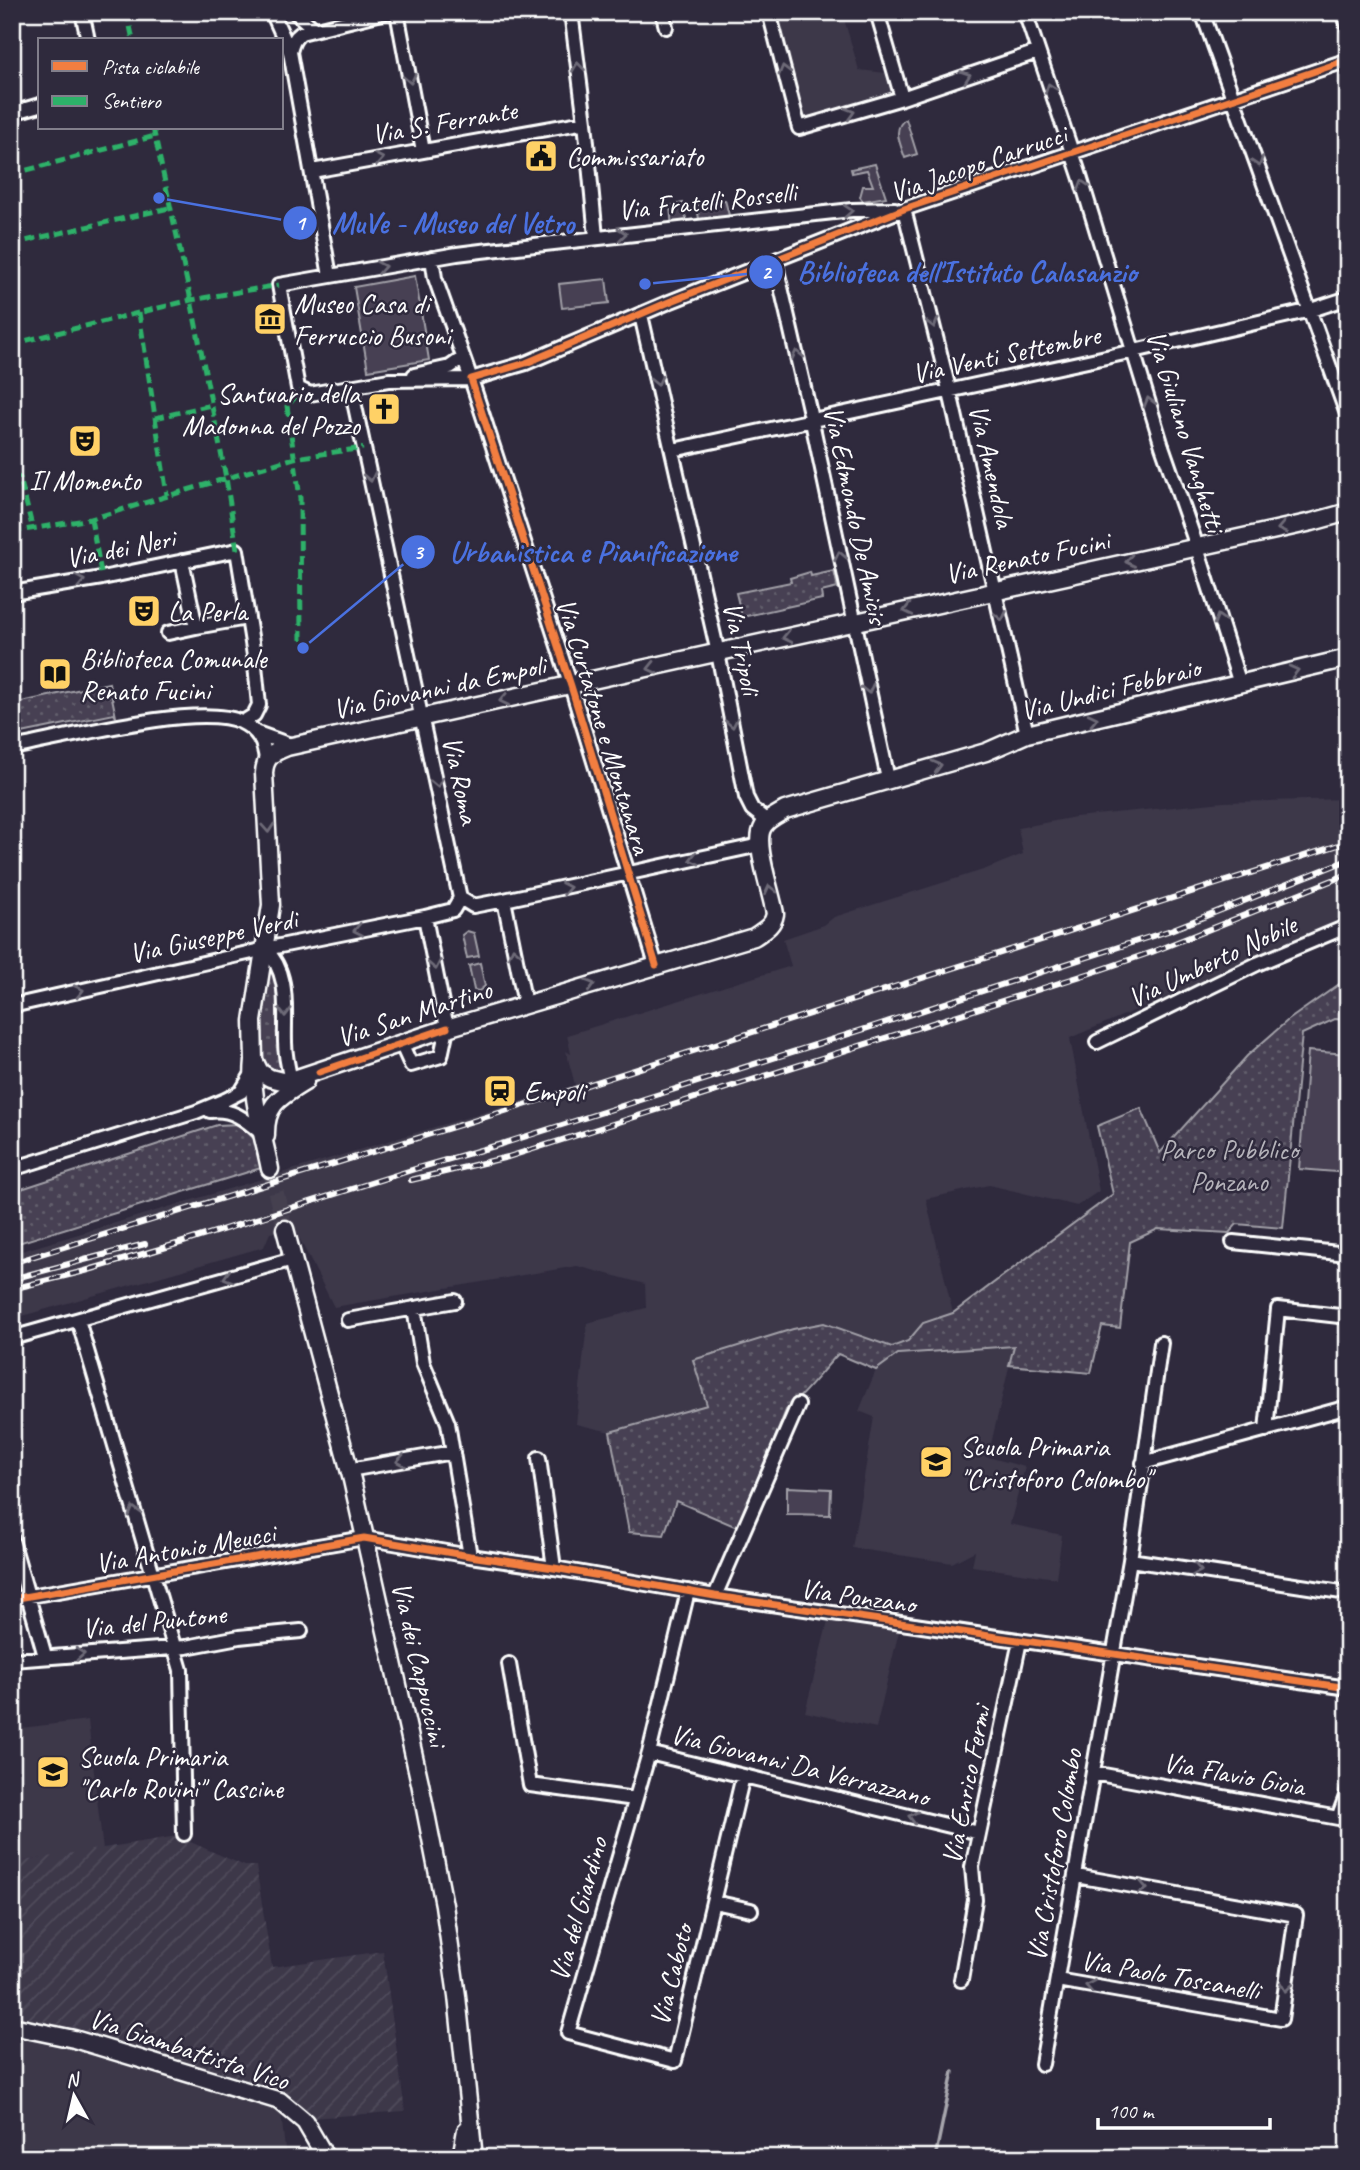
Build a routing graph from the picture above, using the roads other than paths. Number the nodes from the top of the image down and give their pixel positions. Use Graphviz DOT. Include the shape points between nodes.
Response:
graph roads {
  1 [pos="82,12"];
  2 [pos="272,12"];
  3 [pos="295,12"];
  4 [pos="386,12"];
  5 [pos="397,12"];
  6 [pos="571,12"];
  7 [pos="662,12"];
  8 [pos="769,12"];
  9 [pos="877,12"];
  10 [pos="1026,12"];
  11 [pos="1202,12"];
  12 [pos="1344,12"];
  13 [pos="666,27"];
  14 [pos="1348,28"];
  15 [pos="314,29"];
  16 [pos="277,37"];
  17 [pos="88,38"];
  18 [pos="284,45"];
  19 [pos="290,52"];
  20 [pos="1037,52"];
  21 [pos="1348,60"];
  22 [pos="902,98"];
  23 [pos="1234,98"];
  24 [pos="38,106"];
  25 [pos="12,113"];
  26 [pos="585,122"];
  27 [pos="424,151"];
  28 [pos="1072,152"];
  29 [pos="312,171"];
  30 [pos="904,209"];
  31 [pos="596,237"];
  32 [pos="432,258"];
  33 [pos="775,261"];
  34 [pos="330,276"];
  35 [pos="1348,298"];
  36 [pos="1311,310"];
  37 [pos="641,315"];
  38 [pos="1134,351"];
  39 [pos="463,358"];
  40 [pos="471,379"];
  41 [pos="389,380"];
  42 [pos="348,387"];
  43 [pos="950,391"];
  44 [pos="1348,417"];
  45 [pos="812,422"];
  46 [pos="673,450"];
  47 [pos="1348,512"];
  48 [pos="1197,546"];
  49 [pos="182,561"];
  50 [pos="996,591"];
  51 [pos="12,593"];
  52 [pos="247,618"];
  53 [pos="853,623"];
  54 [pos="196,627"];
  55 [pos="168,633"];
  56 [pos="718,653"];
  57 [pos="1347,661"];
  58 [pos="1240,684"];
  59 [pos="571,686"];
  60 [pos="423,716"];
  61 [pos="243,722"];
  62 [pos="254,731"];
  63 [pos="1027,734"];
  64 [pos="293,746"];
  65 [pos="12,748"];
  66 [pos="266,760"];
  67 [pos="888,779"];
  68 [pos="767,821"];
  69 [pos="760,845"];
  70 [pos="628,875"];
  71 [pos="460,898"];
  72 [pos="504,900"];
  73 [pos="425,917"];
  74 [pos="1348,926"];
  75 [pos="265,949"];
  76 [pos="656,965"];
  77 [pos="525,1004"];
  78 [pos="12,1006"];
  79 [pos="447,1028"];
  80 [pos="1097,1042"];
  81 [pos="401,1044"];
  82 [pos="253,1062"];
  83 [pos="319,1072"];
  84 [pos="291,1080"];
  85 [pos="195,1112"];
  86 [pos="261,1133"];
  87 [pos="266,1149"];
  88 [pos="12,1169"];
  89 [pos="270,1169"];
  90 [pos="285,1229"];
  91 [pos="1233,1242"];
  92 [pos="1348,1254"];
  93 [pos="293,1259"];
  94 [pos="455,1301"];
  95 [pos="414,1308"];
  96 [pos="1348,1317"];
  97 [pos="78,1320"];
  98 [pos="348,1320"];
  99 [pos="12,1338"];
  100 [pos="1161,1343"];
  101 [pos="798,1405"];
  102 [pos="1348,1407"];
  103 [pos="1266,1430"];
  104 [pos="453,1452"];
  105 [pos="539,1458"];
  106 [pos="1143,1463"];
  107 [pos="349,1470"];
  108 [pos="364,1538"];
  109 [pos="12,1540"];
  110 [pos="470,1556"];
  111 [pos="1130,1560"];
  112 [pos="554,1568"];
  113 [pos="153,1576"];
  114 [pos="688,1591"];
  115 [pos="1348,1593"];
  116 [pos="28,1597"];
  117 [pos="715,1597"];
  118 [pos="12,1599"];
  119 [pos="301,1632"];
  120 [pos="1020,1641"];
  121 [pos="174,1647"];
  122 [pos="1114,1654"];
  123 [pos="45,1656"];
  124 [pos="12,1660"];
  125 [pos="509,1664"];
  126 [pos="1348,1688"];
  127 [pos="649,1753"];
  128 [pos="1093,1773"];
  129 [pos="743,1776"];
  130 [pos="1348,1791"];
  131 [pos="635,1798"];
  132 [pos="979,1833"];
  133 [pos="184,1834"];
  134 [pos="1076,1876"];
  135 [pos="714,1902"];
  136 [pos="751,1910"];
  137 [pos="961,1980"];
  138 [pos="1057,1980"];
  139 [pos="12,2026"];
  140 [pos="675,2061"];
  141 [pos="1042,2064"];
  142 [pos="468,2118"];
  143 [pos="326,2158"];
  144 [pos="461,2158"];
  145 [pos="474,2158"];
  1 -- 17 [label="street"];
  2 -- 16 [label="street"];
  3 -- 15 [label="street"];
  4 -- 15 [label="street"];
  5 -- 27 [label="street, one-way"];
  26 -- 6 [label="street, one-way"];
  7 -- 13 [label="street"];
  8 -- 22 [label="street" via="799,128"];
  9 -- 22 [label="street"];
  10 -- 20 [label="street, Via Giuliano Vanghetti"];
  11 -- 23 [label="street"];
  12 -- 14 [label="street"];
  15 -- 19 [label="street" via="293,40"];
  18 -- 19 [label="street"];
  19 -- 29 [label="street"];
  22 -- 20 [label="street, one-way"];
  28 -- 20 [label="street, Via Giuliano Vanghetti, one-way"];
  21 -- 23 [label="street, Via Jacopo Carrucci"];
  23 -- 28 [label="street, Via Jacopo Carrucci"];
  23 -- 36 [label="street, one-way"];
  24 -- 25 [label="street"];
  26 -- 27 [label="street, Via S. Ferrante"];
  26 -- 31 [label="street"];
  29 -- 27 [label="street, Via S. Ferrante, one-way"];
  28 -- 30 [label="street, Via Jacopo Carrucci"];
  38 -- 28 [label="street, Via Giuliano Vanghetti, one-way"];
  29 -- 34 [label="street"];
  31 -- 30 [label="street, Via Fratelli Rosselli, one-way" via="852,210"];
  30 -- 33 [label="street, Via Jacopo Carrucci"];
  30 -- 43 [label="street, Via Amendola, one-way"];
  31 -- 32 [label="street, Via Fratelli Rosselli"];
  34 -- 32 [label="street, Via Fratelli Rosselli, one-way"];
  32 -- 39 [label="street, Via Curtatone e Montanara"];
  33 -- 37 [label="street, Via Jacopo Carrucci"];
  45 -- 33 [label="street, Via Edmondo De Amicis, one-way"];
  34 -- 42 [label="street, Via Fratelli Rosselli" via="279,285 296,385 310,394"];
  35 -- 36 [label="street, Via Venti Settembre"];
  36 -- 38 [label="street, Via Venti Settembre"];
  36 -- 44 [label="street"];
  37 -- 40 [label="street, Via Jacopo Carrucci" via="526,363"];
  37 -- 46 [label="street, Via Tripoli, one-way"];
  38 -- 43 [label="street, Via Venti Settembre"];
  48 -- 38 [label="street, Via Giuliano Vanghetti, one-way"];
  39 -- 40 [label="street, Via Curtatone e Montanara"];
  39 -- 41 [label="street" via="450,367"];
  40 -- 41 [label="street, Via Jacopo Carrucci"];
  40 -- 59 [label="street, Via Curtatone e Montanara"];
  41 -- 42 [label="street"];
  42 -- 60 [label="street, Via Roma, one-way"];
  43 -- 45 [label="street, Via Venti Settembre"];
  43 -- 50 [label="street, Via Amendola"];
  45 -- 46 [label="street, Via Venti Settembre"];
  53 -- 45 [label="street, Via Edmondo De Amicis, one-way"];
  46 -- 56 [label="street, Via Tripoli"];
  47 -- 48 [label="main road, Via Renato Fucini, one-way"];
  48 -- 50 [label="main road, Via Renato Fucini, one-way"];
  58 -- 48 [label="street, Via Giuliano Vanghetti, one-way"];
  51 -- 49 [label="street, Via dei Neri, one-way"];
  49 -- 52 [label="street, Via dei Neri" via="237,550"];
  49 -- 54 [label="street"];
  50 -- 53 [label="main road, Via Renato Fucini, one-way"];
  50 -- 63 [label="street, Via Amendola, one-way"];
  52 -- 54 [label="street"];
  52 -- 61 [label="street" via="259,705"];
  53 -- 56 [label="main road, Via Renato Fucini, one-way"];
  53 -- 67 [label="street, Via Edmondo De Amicis, one-way"];
  54 -- 55 [label="street"];
  56 -- 59 [label="main road, Via Giovanni da Empoli, one-way"];
  56 -- 68 [label="street, Via Tripoli, one-way" via="746,797"];
  58 -- 57 [label="main road, Via Undici Febbraio, one-way"];
  63 -- 58 [label="main road, Via Undici Febbraio, one-way"];
  59 -- 60 [label="main road, Via Giovanni da Empoli, one-way"];
  59 -- 70 [label="street, Via Curtatone e Montanara"];
  60 -- 64 [label="main road, Via Giovanni da Empoli"];
  60 -- 71 [label="street, Via Roma, one-way"];
  61 -- 62 [label="street"];
  61 -- 65 [label="street" via="191,717 130,724"];
  62 -- 64 [label="street"];
  62 -- 66 [label="street" via="261,737"];
  67 -- 63 [label="main road, Via Undici Febbraio, one-way" via="986,752"];
  64 -- 66 [label="main road, Via Giovanni da Empoli" via="273,752"];
  66 -- 75 [label="main road, one-way" via="272,882"];
  67 -- 68 [label="main road, Via Undici Febbraio" via="785,810"];
  68 -- 69 [label="main road" via="761,829"];
  69 -- 70 [label="street, one-way"];
  76 -- 69 [label="main road, Via San Martino, one-way" via="768,929 774,922 774,906"];
  72 -- 70 [label="street, one-way"];
  70 -- 76 [label="street, Via Curtatone e Montanara"];
  71 -- 72 [label="street" via="473,905"];
  71 -- 73 [label="street, Via Giuseppe Verdi" via="453,910"];
  77 -- 72 [label="street, one-way"];
  73 -- 75 [label="street, Via Giuseppe Verdi, one-way"];
  73 -- 79 [label="street, one-way"];
  74 -- 80 [label="street, Via Umberto Nobile" via="1257,964"];
  78 -- 75 [label="street, Via Giuseppe Verdi, one-way"];
  75 -- 82 [label="main road" via="253,1021"];
  75 -- 84 [label="street, one-way" via="279,967 284,987 285,1049"];
  77 -- 76 [label="main road, Via San Martino, one-way"];
  77 -- 79 [label="main road, Via San Martino"];
  79 -- 81 [label="main road, Via San Martino"];
  79 -- 81 [label="street" via="441,1056 411,1065"];
  81 -- 83 [label="main road, Via San Martino"];
  82 -- 84 [label="main road" via="275,1081"];
  82 -- 85 [label="street" via="241,1092"];
  82 -- 86 [label="main road"];
  83 -- 84 [label="main road"];
  83 -- 87 [label="main road" via="274,1104 266,1126"];
  85 -- 86 [label="street" via="238,1114"];
  85 -- 88 [label="street"];
  86 -- 87 [label="main road"];
  87 -- 89 [label="main road"];
  90 -- 93 [label="main road, Via dei Cappuccini"];
  91 -- 92 [label="street"];
  93 -- 97 [label="street, one-way"];
  93 -- 107 [label="main road, Via dei Cappuccini"];
  94 -- 95 [label="street"];
  95 -- 98 [label="street"];
  95 -- 104 [label="street" via="423,1363 447,1417"];
  96 -- 103 [label="street" via="1278,1309"];
  97 -- 99 [label="street"];
  113 -- 97 [label="street, one-way"];
  100 -- 106 [label="street, Via Cristoforo Colombo"];
  101 -- 117 [label="street"];
  102 -- 103 [label="street"];
  103 -- 106 [label="street"];
  104 -- 107 [label="street, one-way"];
  104 -- 110 [label="street"];
  105 -- 112 [label="street"];
  106 -- 111 [label="street, Via Cristoforo Colombo"];
  107 -- 108 [label="main road, Via dei Cappuccini"];
  108 -- 110 [label="street, Via Ponzano"];
  108 -- 113 [label="street, Via Antonio Meucci"];
  108 -- 142 [label="main road, Via dei Cappuccini" via="444,1905"];
  109 -- 116 [label="street"];
  110 -- 112 [label="street, Via Ponzano"];
  111 -- 115 [label="street, one-way"];
  111 -- 122 [label="street, Via Cristoforo Colombo"];
  112 -- 114 [label="street, Via Ponzano"];
  113 -- 116 [label="street, Via Antonio Meucci"];
  113 -- 121 [label="street"];
  114 -- 117 [label="street, Via Ponzano"];
  114 -- 127 [label="street, Via del Giardino"];
  116 -- 118 [label="street, Via Antonio Meucci"];
  116 -- 123 [label="street"];
  117 -- 120 [label="street, Via Ponzano"];
  119 -- 121 [label="street, Via del Puntone"];
  120 -- 122 [label="street, Via Ponzano"];
  120 -- 132 [label="street, Via Enrico Fermi"];
  123 -- 121 [label="street, Via del Puntone, one-way"];
  121 -- 133 [label="street" via="183,1680"];
  122 -- 126 [label="street, Via Ponzano"];
  122 -- 128 [label="street, Via Cristoforo Colombo"];
  123 -- 124 [label="street, Via del Puntone"];
  125 -- 131 [label="street, Via del Giardino" via="530,1785"];
  127 -- 129 [label="street, Via Giovanni Da Verrazzano"];
  127 -- 131 [label="street, Via del Giardino"];
  128 -- 130 [label="street, Via Flavio Gioia" via="1338,1818"];
  128 -- 134 [label="street, Via Cristoforo Colombo"];
  132 -- 129 [label="street, Via Giovanni Da Verrazzano, one-way"];
  129 -- 135 [label="street, Via Caboto"];
  131 -- 140 [label="street, Via del Giardino" via="568,2033"];
  132 -- 137 [label="street, Via Enrico Fermi" via="971,1872 975,1906"];
  134 -- 138 [label="street, Via Cristoforo Colombo"];
  134 -- 138 [label="street, Via Paolo Toscanelli, one-way" via="1296,1915 1282,2020"];
  135 -- 136 [label="street, Via Caboto"];
  135 -- 140 [label="street, Via Caboto"];
  138 -- 141 [label="street, Via Cristoforo Colombo"];
  139 -- 143 [label="main road, Via Giambattista Vico" via="74,2039 280,2101 305,2122"];
  142 -- 144 [label="main road, Via dei Cappuccini"];
  142 -- 145 [label="main road, Via dei Cappuccini"];
}
